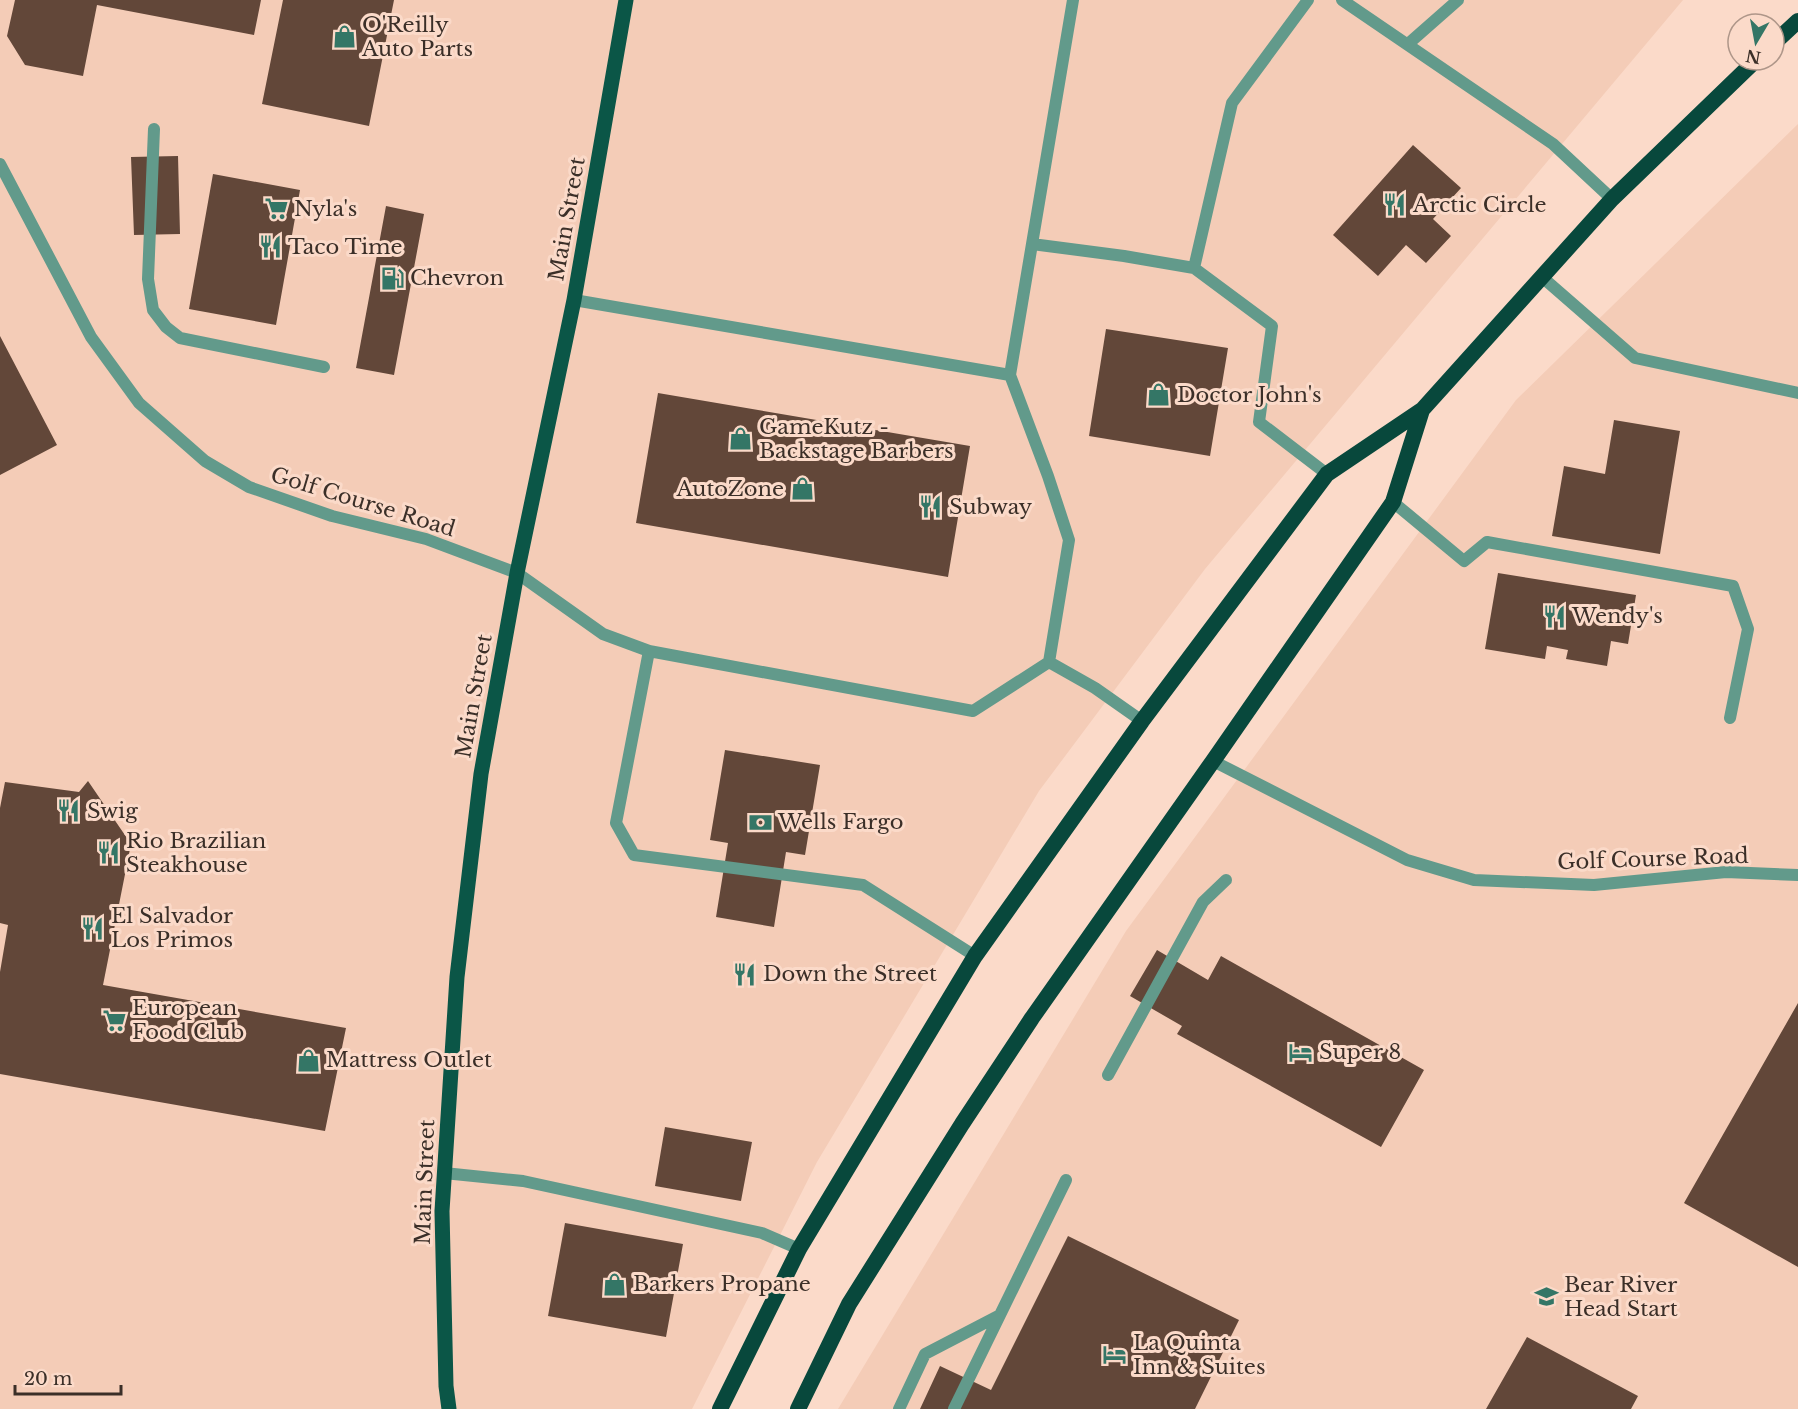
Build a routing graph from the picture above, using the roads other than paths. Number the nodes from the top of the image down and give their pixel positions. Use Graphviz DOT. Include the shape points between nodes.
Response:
graph roads {
  1 [pos="626,0"];
  2 [pos="1073,0"];
  3 [pos="1308,0"];
  4 [pos="1342,0"];
  5 [pos="1458,0"];
  6 [pos="1798,21"];
  7 [pos="1786,32"];
  8 [pos="1408,44"];
  9 [pos="1744,72"];
  10 [pos="154,129"];
  11 [pos="1,170"];
  12 [pos="1612,199"];
  13 [pos="1032,243"];
  14 [pos="1194,268"];
  15 [pos="1542,277"];
  16 [pos="574,300"];
  17 [pos="324,367"];
  18 [pos="1010,375"];
  19 [pos="1798,393"];
  20 [pos="1422,410"];
  21 [pos="1327,474"];
  22 [pos="1393,502"];
  23 [pos="517,573"];
  24 [pos="649,651"];
  25 [pos="1049,662"];
  26 [pos="1730,718"];
  27 [pos="1142,721"];
  28 [pos="1213,761"];
  29 [pos="1798,875"];
  30 [pos="1226,880"];
  31 [pos="975,956"];
  32 [pos="1108,1075"];
  33 [pos="444,1173"];
  34 [pos="1066,1180"];
  35 [pos="799,1249"];
  36 [pos="1000,1315"];
  37 [pos="448,1409"];
  38 [pos="720,1409"];
  39 [pos="798,1409"];
  40 [pos="899,1409"];
  41 [pos="954,1409"];
  1 -- 16 [label="main road, Main Street"];
  2 -- 13 [label="street"];
  3 -- 14 [label="street" via="1233,104"];
  4 -- 8 [label="street"];
  5 -- 8 [label="street"];
  6 -- 7 [label="highway"];
  8 -- 12 [label="street" via="1553,144"];
  9 -- 12 [label="highway"];
  10 -- 17 [label="street" via="148,279 153,310 180,338"];
  11 -- 23 [label="street, Golf Course Road" via="91,337 139,403 205,461 249,487 332,516 426,539"];
  12 -- 15 [label="highway"];
  13 -- 14 [label="street"];
  13 -- 18 [label="street"];
  14 -- 21 [label="street" via="1272,326 1259,422"];
  15 -- 19 [label="street" via="1635,358"];
  15 -- 20 [label="highway"];
  16 -- 18 [label="street"];
  16 -- 23 [label="main road, Main Street"];
  18 -- 25 [label="street" via="1070,540"];
  20 -- 21 [label="highway"];
  20 -- 22 [label="highway"];
  21 -- 27 [label="highway"];
  22 -- 26 [label="street" via="1464,561 1487,542 1732,586 1748,629"];
  22 -- 28 [label="highway"];
  23 -- 24 [label="street, Golf Course Road" via="603,634"];
  23 -- 33 [label="main road, Main Street" via="481,774 457,977"];
  24 -- 25 [label="street, Golf Course Road" via="973,711"];
  24 -- 31 [label="street" via="616,823 634,855 863,885"];
  25 -- 27 [label="street"];
  27 -- 31 [label="highway"];
  28 -- 29 [label="street, Golf Course Road" via="1407,860 1474,880 1594,885 1726,872"];
  28 -- 39 [label="highway" via="962,1124 849,1304"];
  30 -- 32 [label="street" via="1203,902"];
  31 -- 35 [label="highway"];
  33 -- 35 [label="street" via="535,1184 762,1233"];
  33 -- 37 [label="main road, Main Street"];
  34 -- 36 [label="street"];
  35 -- 38 [label="highway"];
  36 -- 40 [label="street" via="925,1354"];
  36 -- 41 [label="street"];
}
